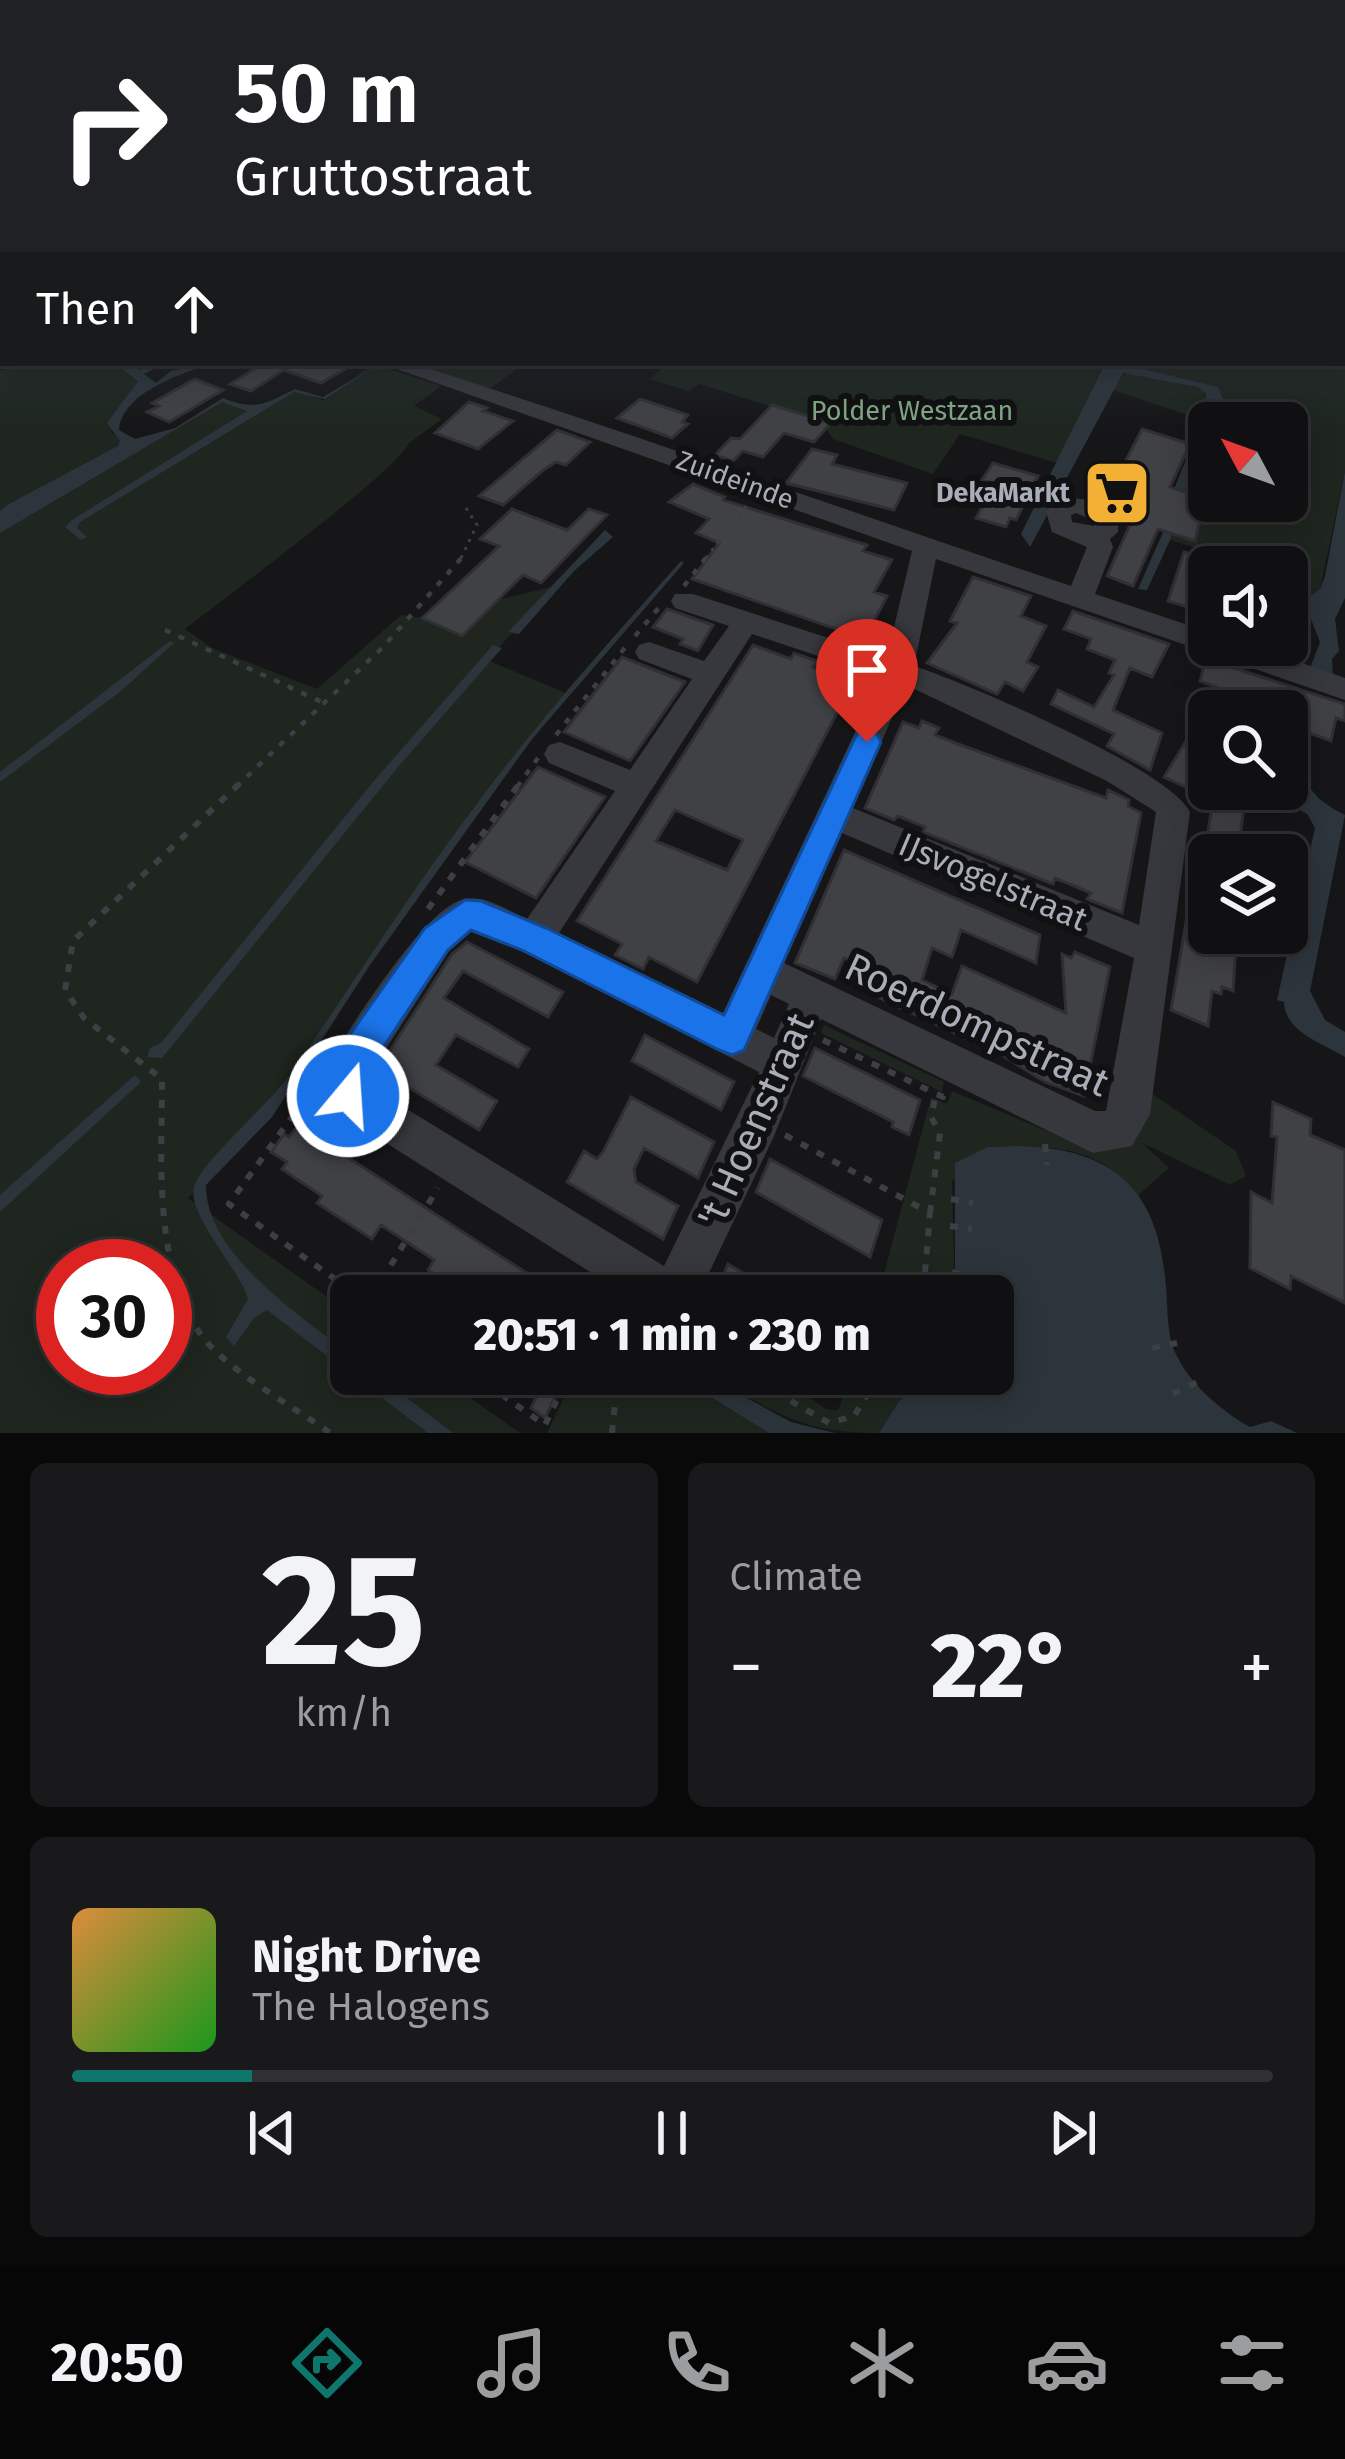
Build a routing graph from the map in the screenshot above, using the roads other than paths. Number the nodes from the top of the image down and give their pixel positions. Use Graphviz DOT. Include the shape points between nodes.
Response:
graph roads {
  1 [pos="400,366"];
  2 [pos="1096,536"];
  3 [pos="926,544"];
  4 [pos="1081,597"];
  5 [pos="684,601"];
  6 [pos="745,622"];
  7 [pos="1188,635"];
  8 [pos="649,652"];
  9 [pos="1279,666"];
  10 [pos="898,669"];
  11 [pos="710,675"];
  12 [pos="1345,689"];
  13 [pos="560,754"];
  14 [pos="635,785"];
  15 [pos="835,815"];
  16 [pos="534,939"];
  17 [pos="1152,948"];
  18 [pos="762,972"];
  19 [pos="798,1029"];
  20 [pos="732,1038"];
  21 [pos="636,1275"];
  22 [pos="685,1275"];
  1 -- 3 [label="street, Zuideinde"];
  2 -- 4 [label="street" via="1100,547"];
  3 -- 4 [label="street, Zuideinde"];
  3 -- 10 [label="street, 't Hoenstraat"];
  4 -- 7 [label="street, Zuideinde"];
  5 -- 6 [label="street"];
  6 -- 10 [label="street"];
  6 -- 11 [label="street"];
  8 -- 11 [label="street"];
  9 -- 12 [label="street"];
  10 -- 15 [label="street, 't Hoenstraat"];
  10 -- 17 [label="street, Roerdompstraat" via="1167,802 1174,812"];
  11 -- 14 [label="street"];
  13 -- 14 [label="street"];
  14 -- 16 [label="street"];
  15 -- 17 [label="street, IJsvogelstraat"];
  15 -- 18 [label="street, 't Hoenstraat"];
  16 -- 20 [label="street"];
  16 -- 21 [label="street" via="465,915 436,939 343,1076 348,1096"];
  17 -- 19 [label="street, Roerdompstraat" via="1129,1114 1117,1131 1093,1132"];
  18 -- 19 [label="street, 't Hoenstraat"];
  18 -- 20 [label="street, 't Hoenstraat"];
  19 -- 20 [label="street"];
  19 -- 22 [label="street, 't Hoenstraat"];
}
